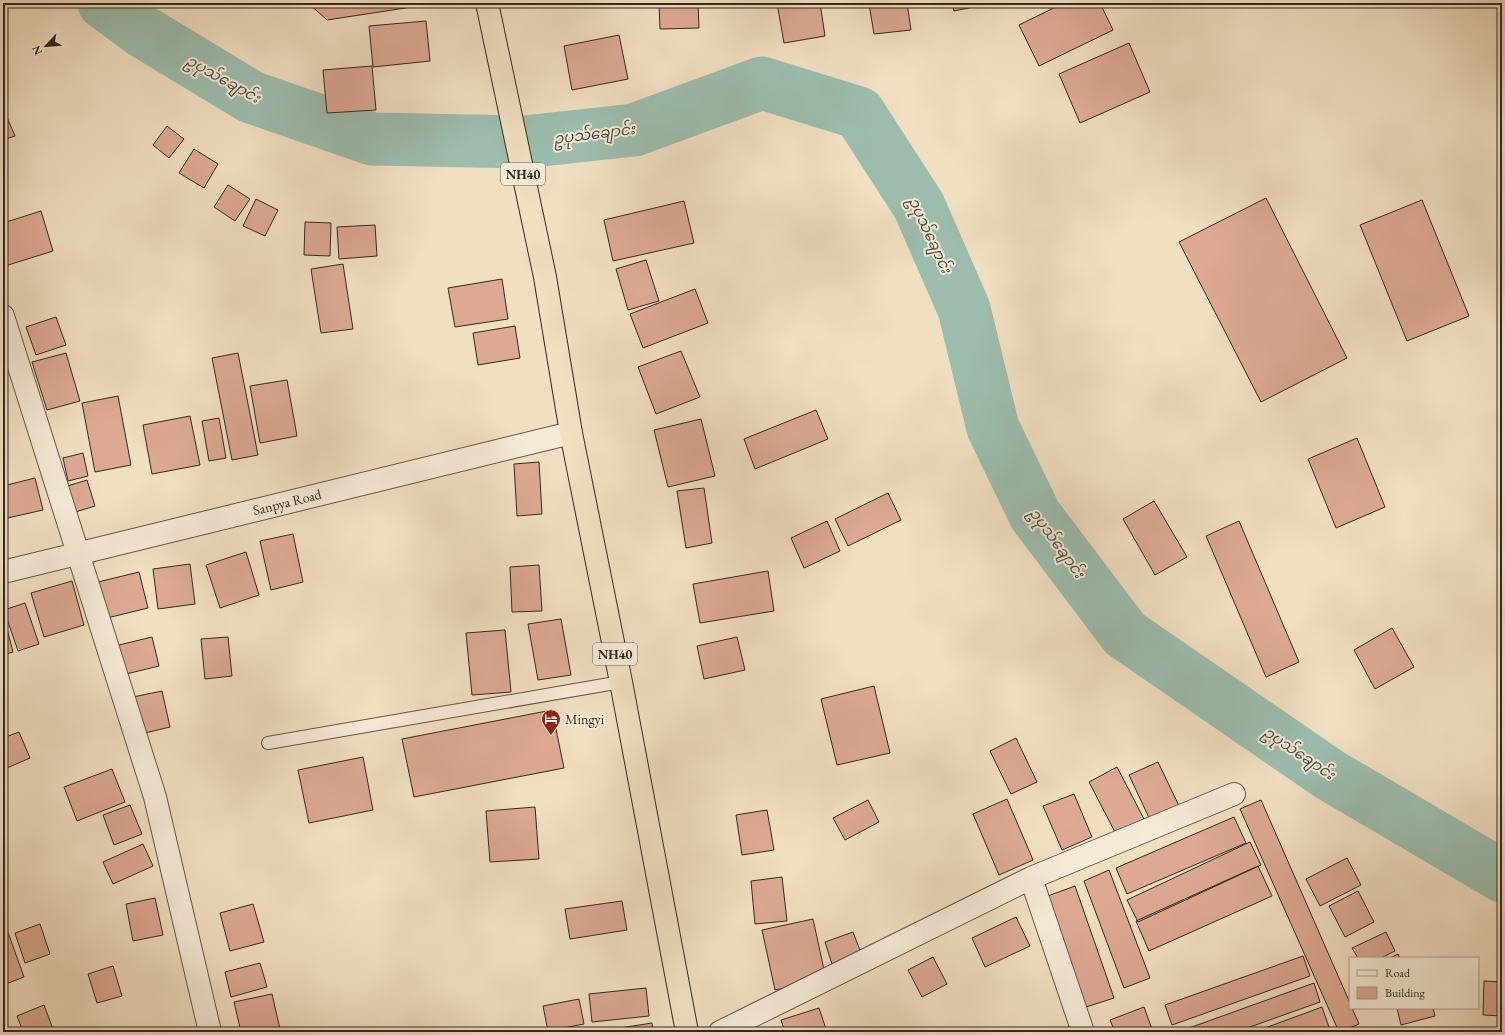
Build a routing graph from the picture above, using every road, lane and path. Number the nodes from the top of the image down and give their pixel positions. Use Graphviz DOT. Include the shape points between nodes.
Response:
graph roads {
  1 [pos="487,3"];
  2 [pos="3,316"];
  3 [pos="571,433"];
  4 [pos="77,553"];
  5 [pos="3,572"];
  6 [pos="621,682"];
  7 [pos="268,742"];
  8 [pos="1234,794"];
  9 [pos="1031,878"];
  10 [pos="210,1032"];
  11 [pos="687,1032"];
  12 [pos="720,1032"];
  13 [pos="1083,1032"];
  1 -- 3 [label="highway, NH40" via="545,276"];
  2 -- 4 [label="street"];
  3 -- 4 [label="street, Sanpya Road"];
  3 -- 6 [label="highway, NH40"];
  4 -- 5 [label="street, Sanpya Road"];
  4 -- 10 [label="street" via="155,797"];
  6 -- 7 [label="lane"];
  6 -- 11 [label="highway, NH40"];
  8 -- 9 [label="street"];
  9 -- 12 [label="street"];
  9 -- 13 [label="street"];
}
